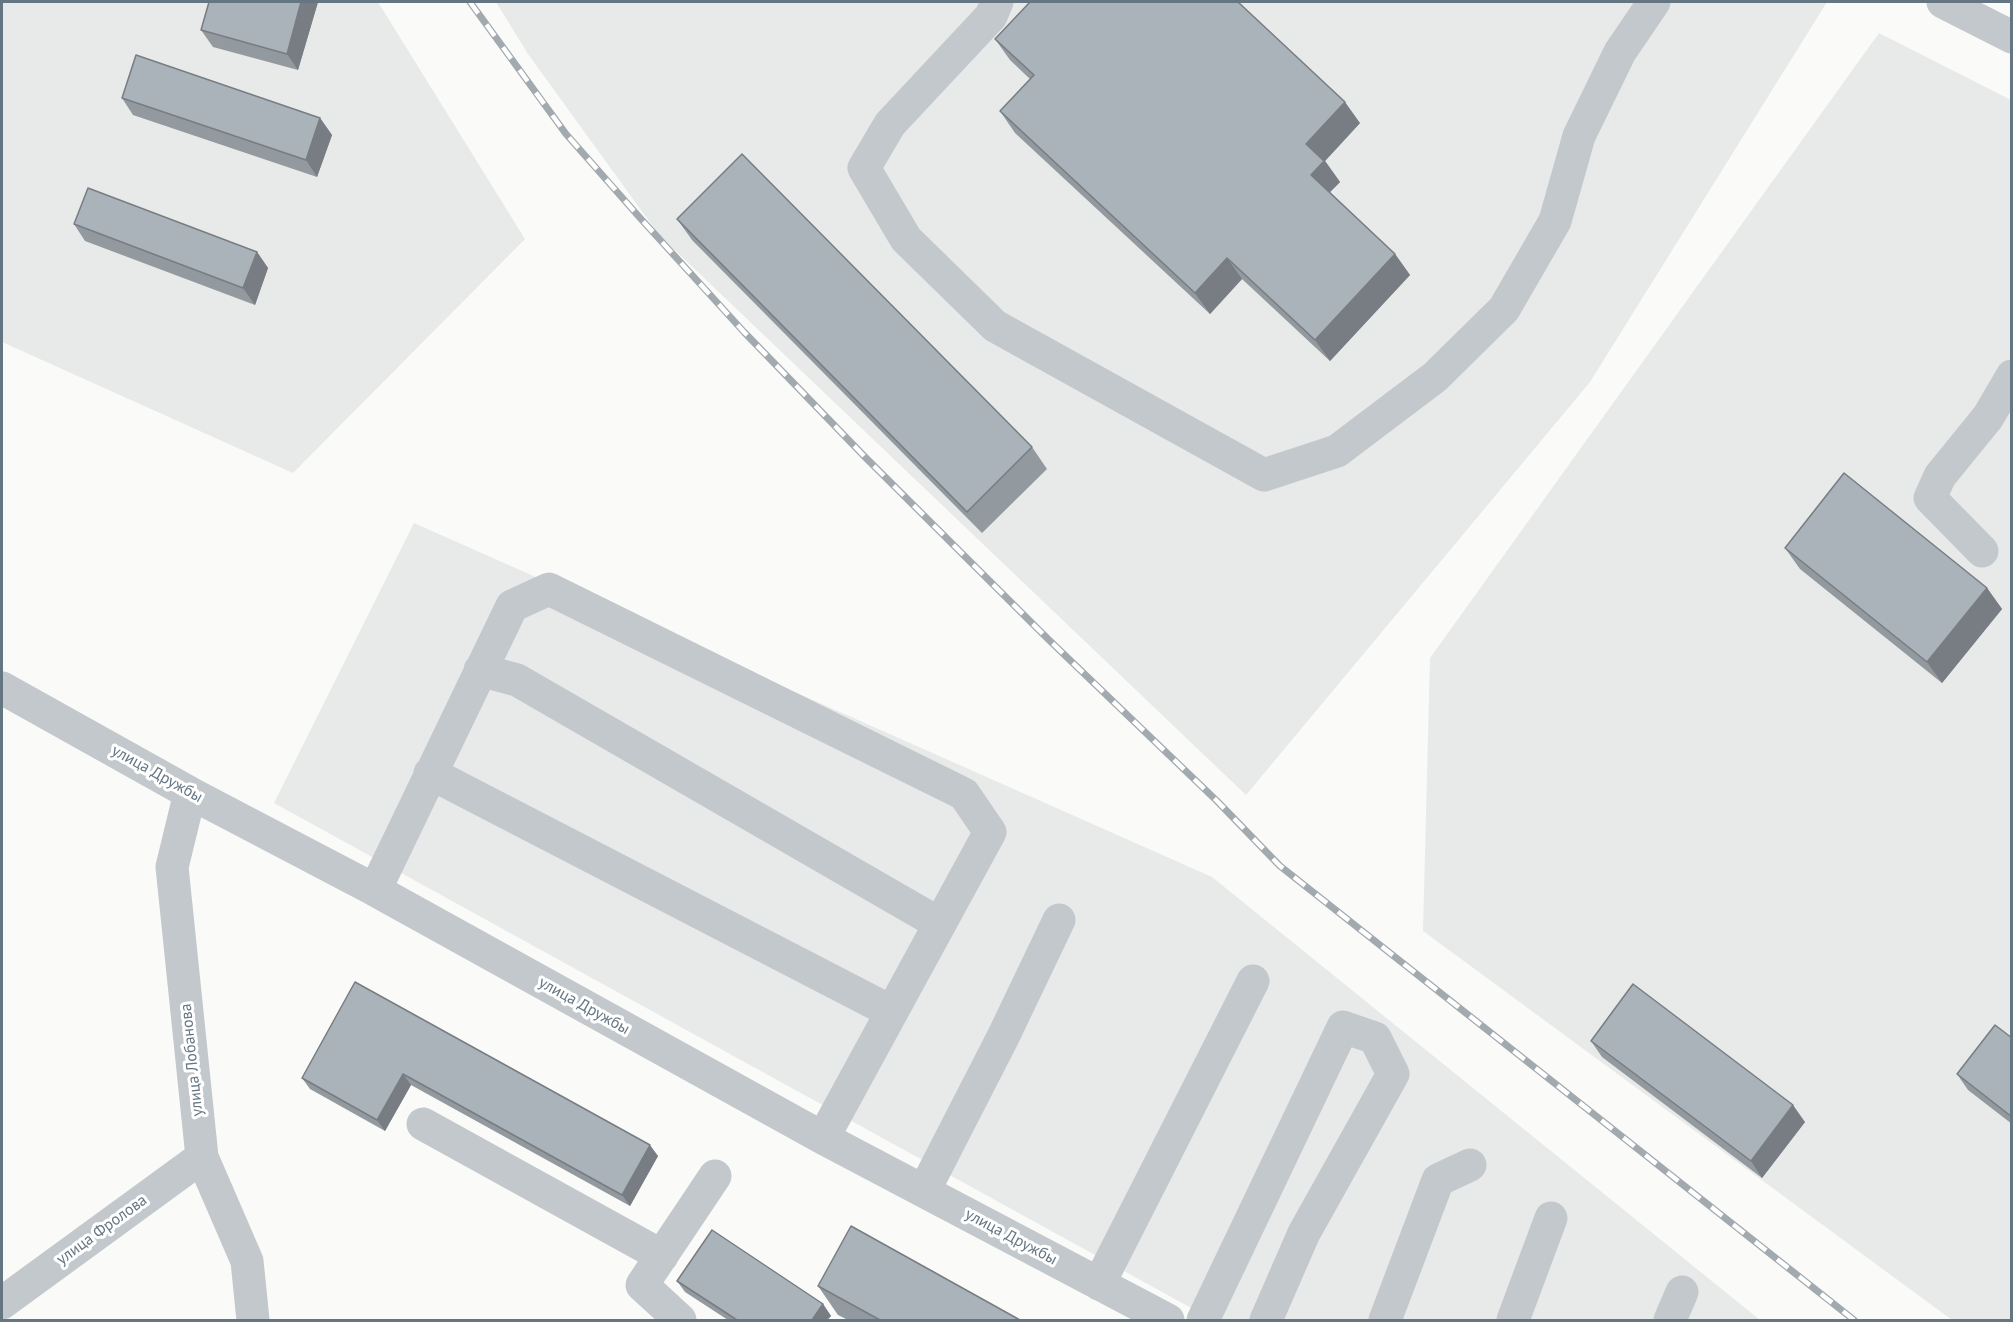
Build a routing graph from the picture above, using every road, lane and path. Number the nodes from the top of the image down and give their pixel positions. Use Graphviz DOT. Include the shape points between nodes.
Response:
graph roads {
  1 [pos="997,2"];
  2 [pos="1654,2"];
  3 [pos="1943,2"];
  4 [pos="2012,37"];
  5 [pos="2012,376"];
  6 [pos="1982,550"];
  7 [pos="480,670"];
  8 [pos="2,688"];
  9 [pos="430,773"];
  10 [pos="190,793"];
  11 [pos="375,890"];
  12 [pos="1059,920"];
  13 [pos="940,924"];
  14 [pos="1253,981"];
  15 [pos="892,1012"];
  16 [pos="423,1124"];
  17 [pos="823,1138"];
  18 [pos="202,1157"];
  19 [pos="1470,1165"];
  20 [pos="715,1176"];
  21 [pos="924,1191"];
  22 [pos="1551,1218"];
  23 [pos="662,1256"];
  24 [pos="1099,1284"];
  25 [pos="2,1303"];
  26 [pos="253,1320"];
  27 [pos="680,1320"];
  28 [pos="1168,1320"];
  29 [pos="1203,1320"];
  30 [pos="1266,1320"];
  31 [pos="1385,1320"];
  32 [pos="1513,1320"];
  1 -- 2 [label="street" via="991,16 890,124 864,168 906,239 995,326 1264,475 1337,451 1435,377 1504,309 1555,221 1579,136 1620,52"];
  3 -- 4 [label="street"];
  5 -- 6 [label="street" via="1988,417 1940,476 1930,498"];
  7 -- 9 [label="street"];
  7 -- 13 [label="street" via="517,680"];
  7 -- 13 [label="street" via="512,606 549,589 963,794 990,832"];
  8 -- 10 [label="street, улица Дружбы"];
  9 -- 11 [label="street"];
  9 -- 15 [label="street"];
  10 -- 11 [label="street, улица Дружбы"];
  10 -- 18 [label="street, улица Лобанова" via="172,867"];
  11 -- 17 [label="street, улица Дружбы"];
  12 -- 21 [label="street"];
  13 -- 15 [label="street"];
  14 -- 24 [label="street"];
  15 -- 17 [label="street"];
  16 -- 23 [label="street"];
  17 -- 21 [label="street, улица Дружбы"];
  18 -- 25 [label="street, улица Фролова"];
  18 -- 26 [label="street, улица Лобанова" via="247,1261"];
  19 -- 31 [label="street" via="1438,1180"];
  20 -- 23 [label="street"];
  21 -- 24 [label="street, улица Дружбы"];
  22 -- 32 [label="street"];
  23 -- 27 [label="street" via="642,1285"];
  24 -- 28 [label="street, улица Дружбы"];
  29 -- 30 [label="street" via="1343,1027 1375,1038 1393,1074 1304,1233"];
}
